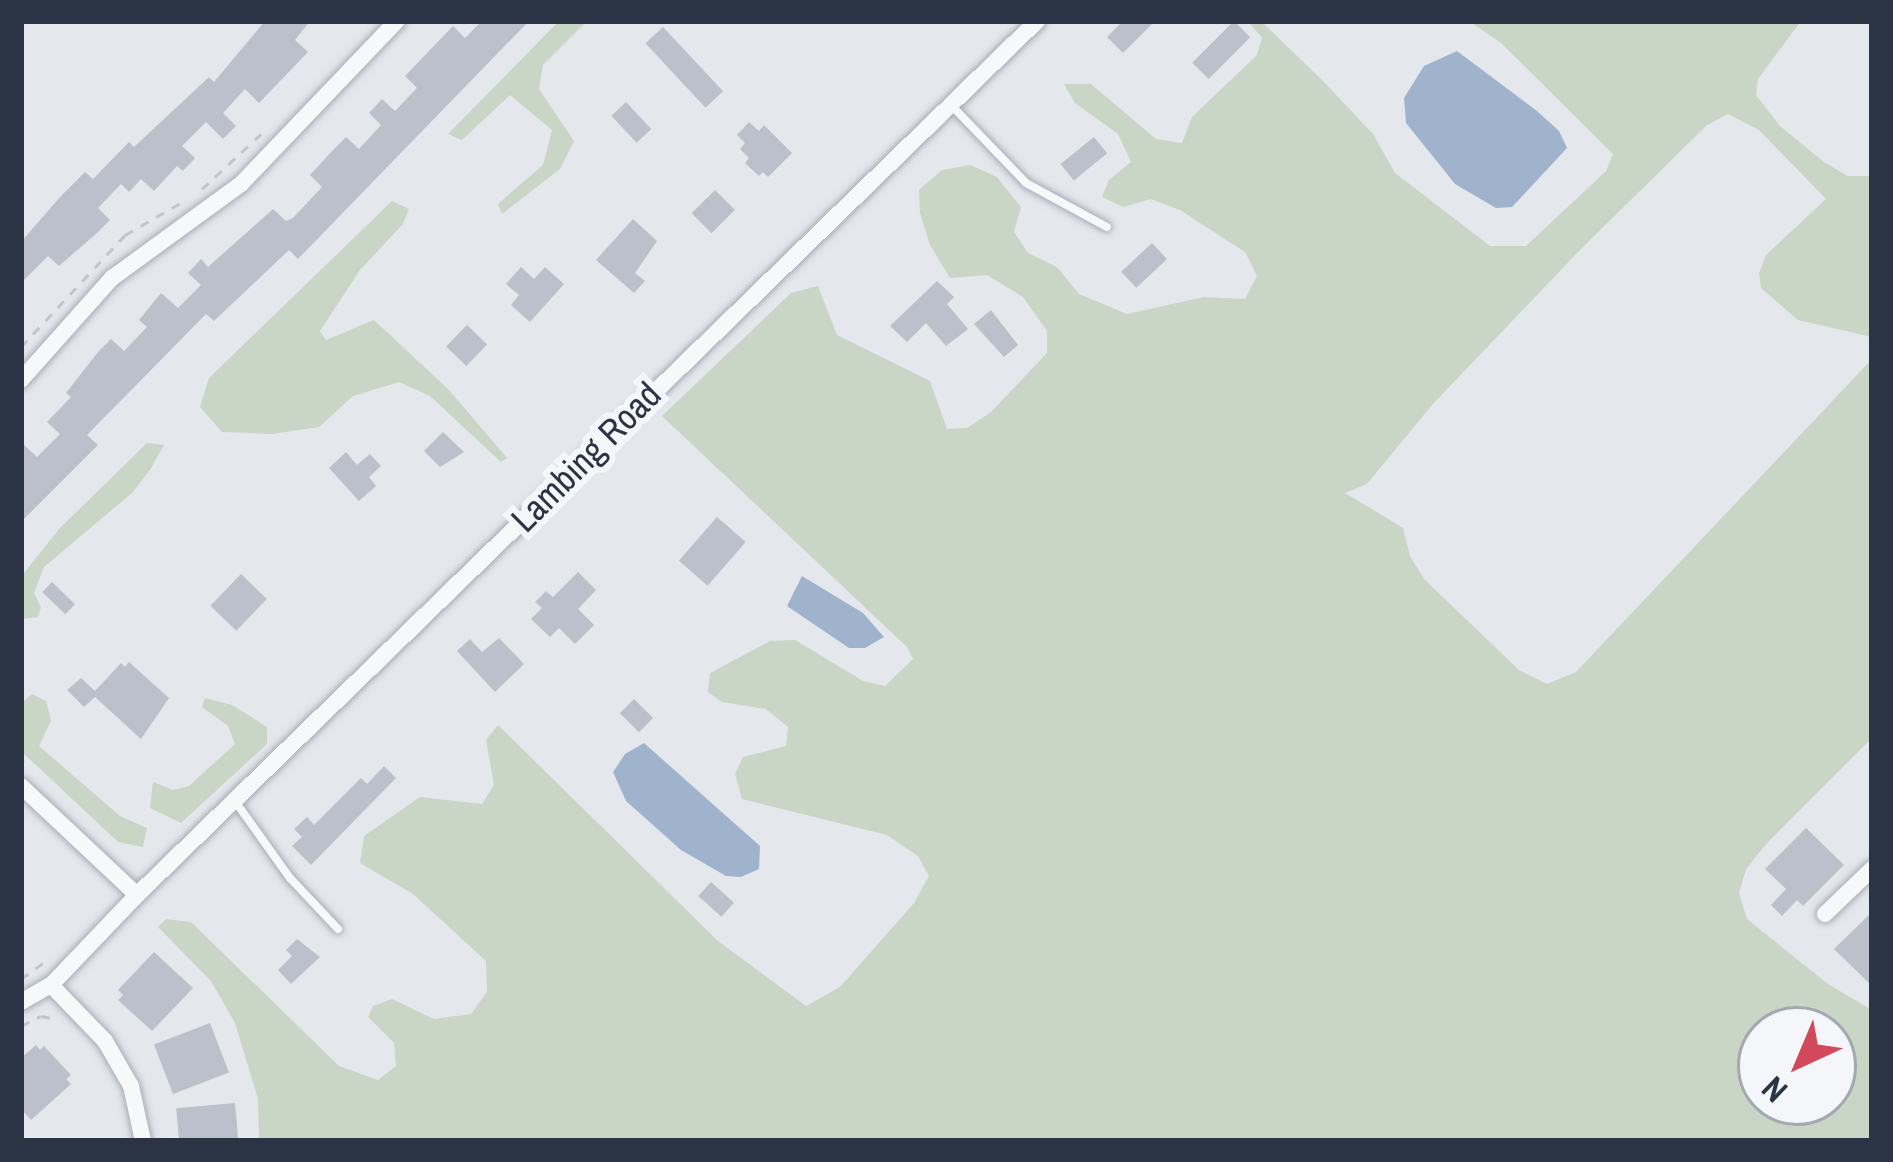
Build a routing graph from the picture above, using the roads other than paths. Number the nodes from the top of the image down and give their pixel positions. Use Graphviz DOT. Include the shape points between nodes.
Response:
graph roads {
  1 [pos="398,21"];
  2 [pos="1037,21"];
  3 [pos="951,105"];
  4 [pos="1107,227"];
  5 [pos="21,380"];
  6 [pos="21,786"];
  7 [pos="234,800"];
  8 [pos="1872,869"];
  9 [pos="136,895"];
  10 [pos="1825,914"];
  11 [pos="338,929"];
  12 [pos="51,985"];
  13 [pos="21,1002"];
  14 [pos="142,1141"];
  1 -- 5 [label="street" via="241,184 112,278"];
  2 -- 3 [label="street, Lambing Road"];
  3 -- 4 [label="lane" via="1026,183"];
  3 -- 7 [label="street, Lambing Road"];
  6 -- 9 [label="street"];
  7 -- 9 [label="street, Lambing Road"];
  7 -- 11 [label="lane"];
  8 -- 10 [label="street"];
  9 -- 12 [label="street, Lambing Road"];
  12 -- 13 [label="street, Lambing Road"];
  12 -- 14 [label="street" via="105,1041 131,1086"];
}
